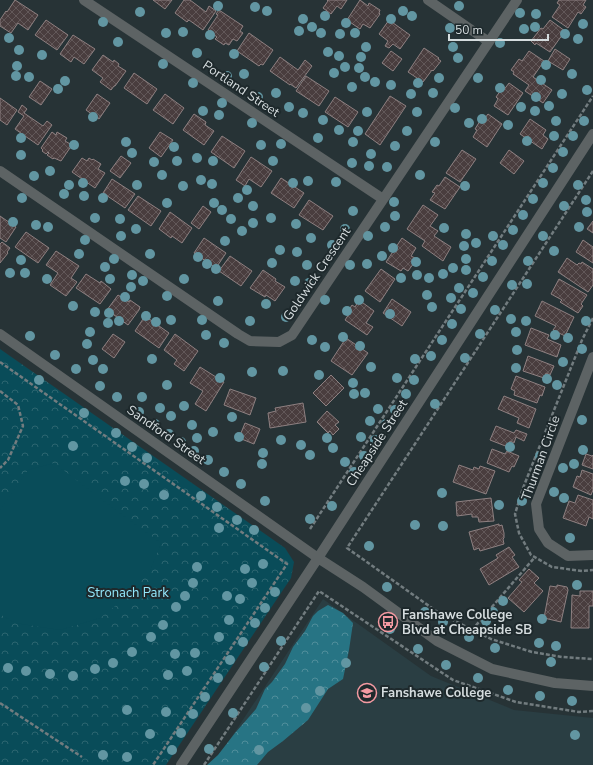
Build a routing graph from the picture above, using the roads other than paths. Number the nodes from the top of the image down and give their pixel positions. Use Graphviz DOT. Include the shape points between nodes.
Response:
graph roads {
  1 [pos="84,0"];
  2 [pos="428,0"];
  3 [pos="517,0"];
  4 [pos="489,42"];
  5 [pos="593,134"];
  6 [pos="0,170"];
  7 [pos="383,200"];
  8 [pos="0,334"];
  9 [pos="593,357"];
  10 [pos="593,555"];
  11 [pos="318,558"];
  12 [pos="593,686"];
  13 [pos="181,765"];
  1 -- 7 [label="street, Portland Street"];
  2 -- 4 [label="street"];
  3 -- 4 [label="street, Goldwick Crescent"];
  4 -- 7 [label="street, Goldwick Crescent"];
  5 -- 11 [label="street, Cheapside Street"];
  6 -- 7 [label="street, Goldwick Crescent" via="250,341 279,342 292,335"];
  8 -- 11 [label="street, Sandford Street"];
  9 -- 10 [label="street, Thurman Circle" via="536,504 539,529 548,543 568,556"];
  11 -- 12 [label="street, Sandford Street" via="437,641 492,669 555,683"];
  11 -- 13 [label="street, Cheapside Street"];
}
